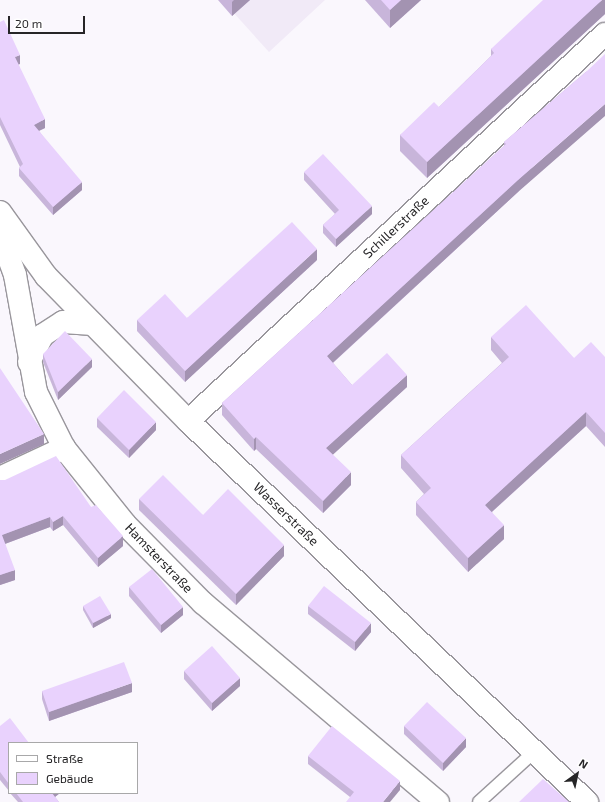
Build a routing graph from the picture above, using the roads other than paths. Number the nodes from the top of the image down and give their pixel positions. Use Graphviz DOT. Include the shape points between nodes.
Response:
graph roads {
  1 [pos="605,34"];
  2 [pos="0,212"];
  3 [pos="0,234"];
  4 [pos="92,324"];
  5 [pos="29,362"];
  6 [pos="188,421"];
  7 [pos="64,448"];
  8 [pos="0,478"];
  9 [pos="534,752"];
  10 [pos="438,802"];
  11 [pos="479,802"];
  12 [pos="587,802"];
  1 -- 6 [label="street, Schillerstraße"];
  2 -- 4 [label="street, Wasserstraße" via="46,276"];
  3 -- 5 [label="street, Hamsterstraße" via="15,275"];
  4 -- 5 [label="street" via="63,322 43,335"];
  4 -- 6 [label="street, Wasserstraße"];
  5 -- 7 [label="street, Hamsterstraße" via="36,392"];
  6 -- 9 [label="street, Wasserstraße"];
  7 -- 8 [label="street"];
  7 -- 10 [label="street, Hamsterstraße" via="125,524 203,604"];
  9 -- 11 [label="lane"];
  9 -- 12 [label="street, Wasserstraße"];
}
